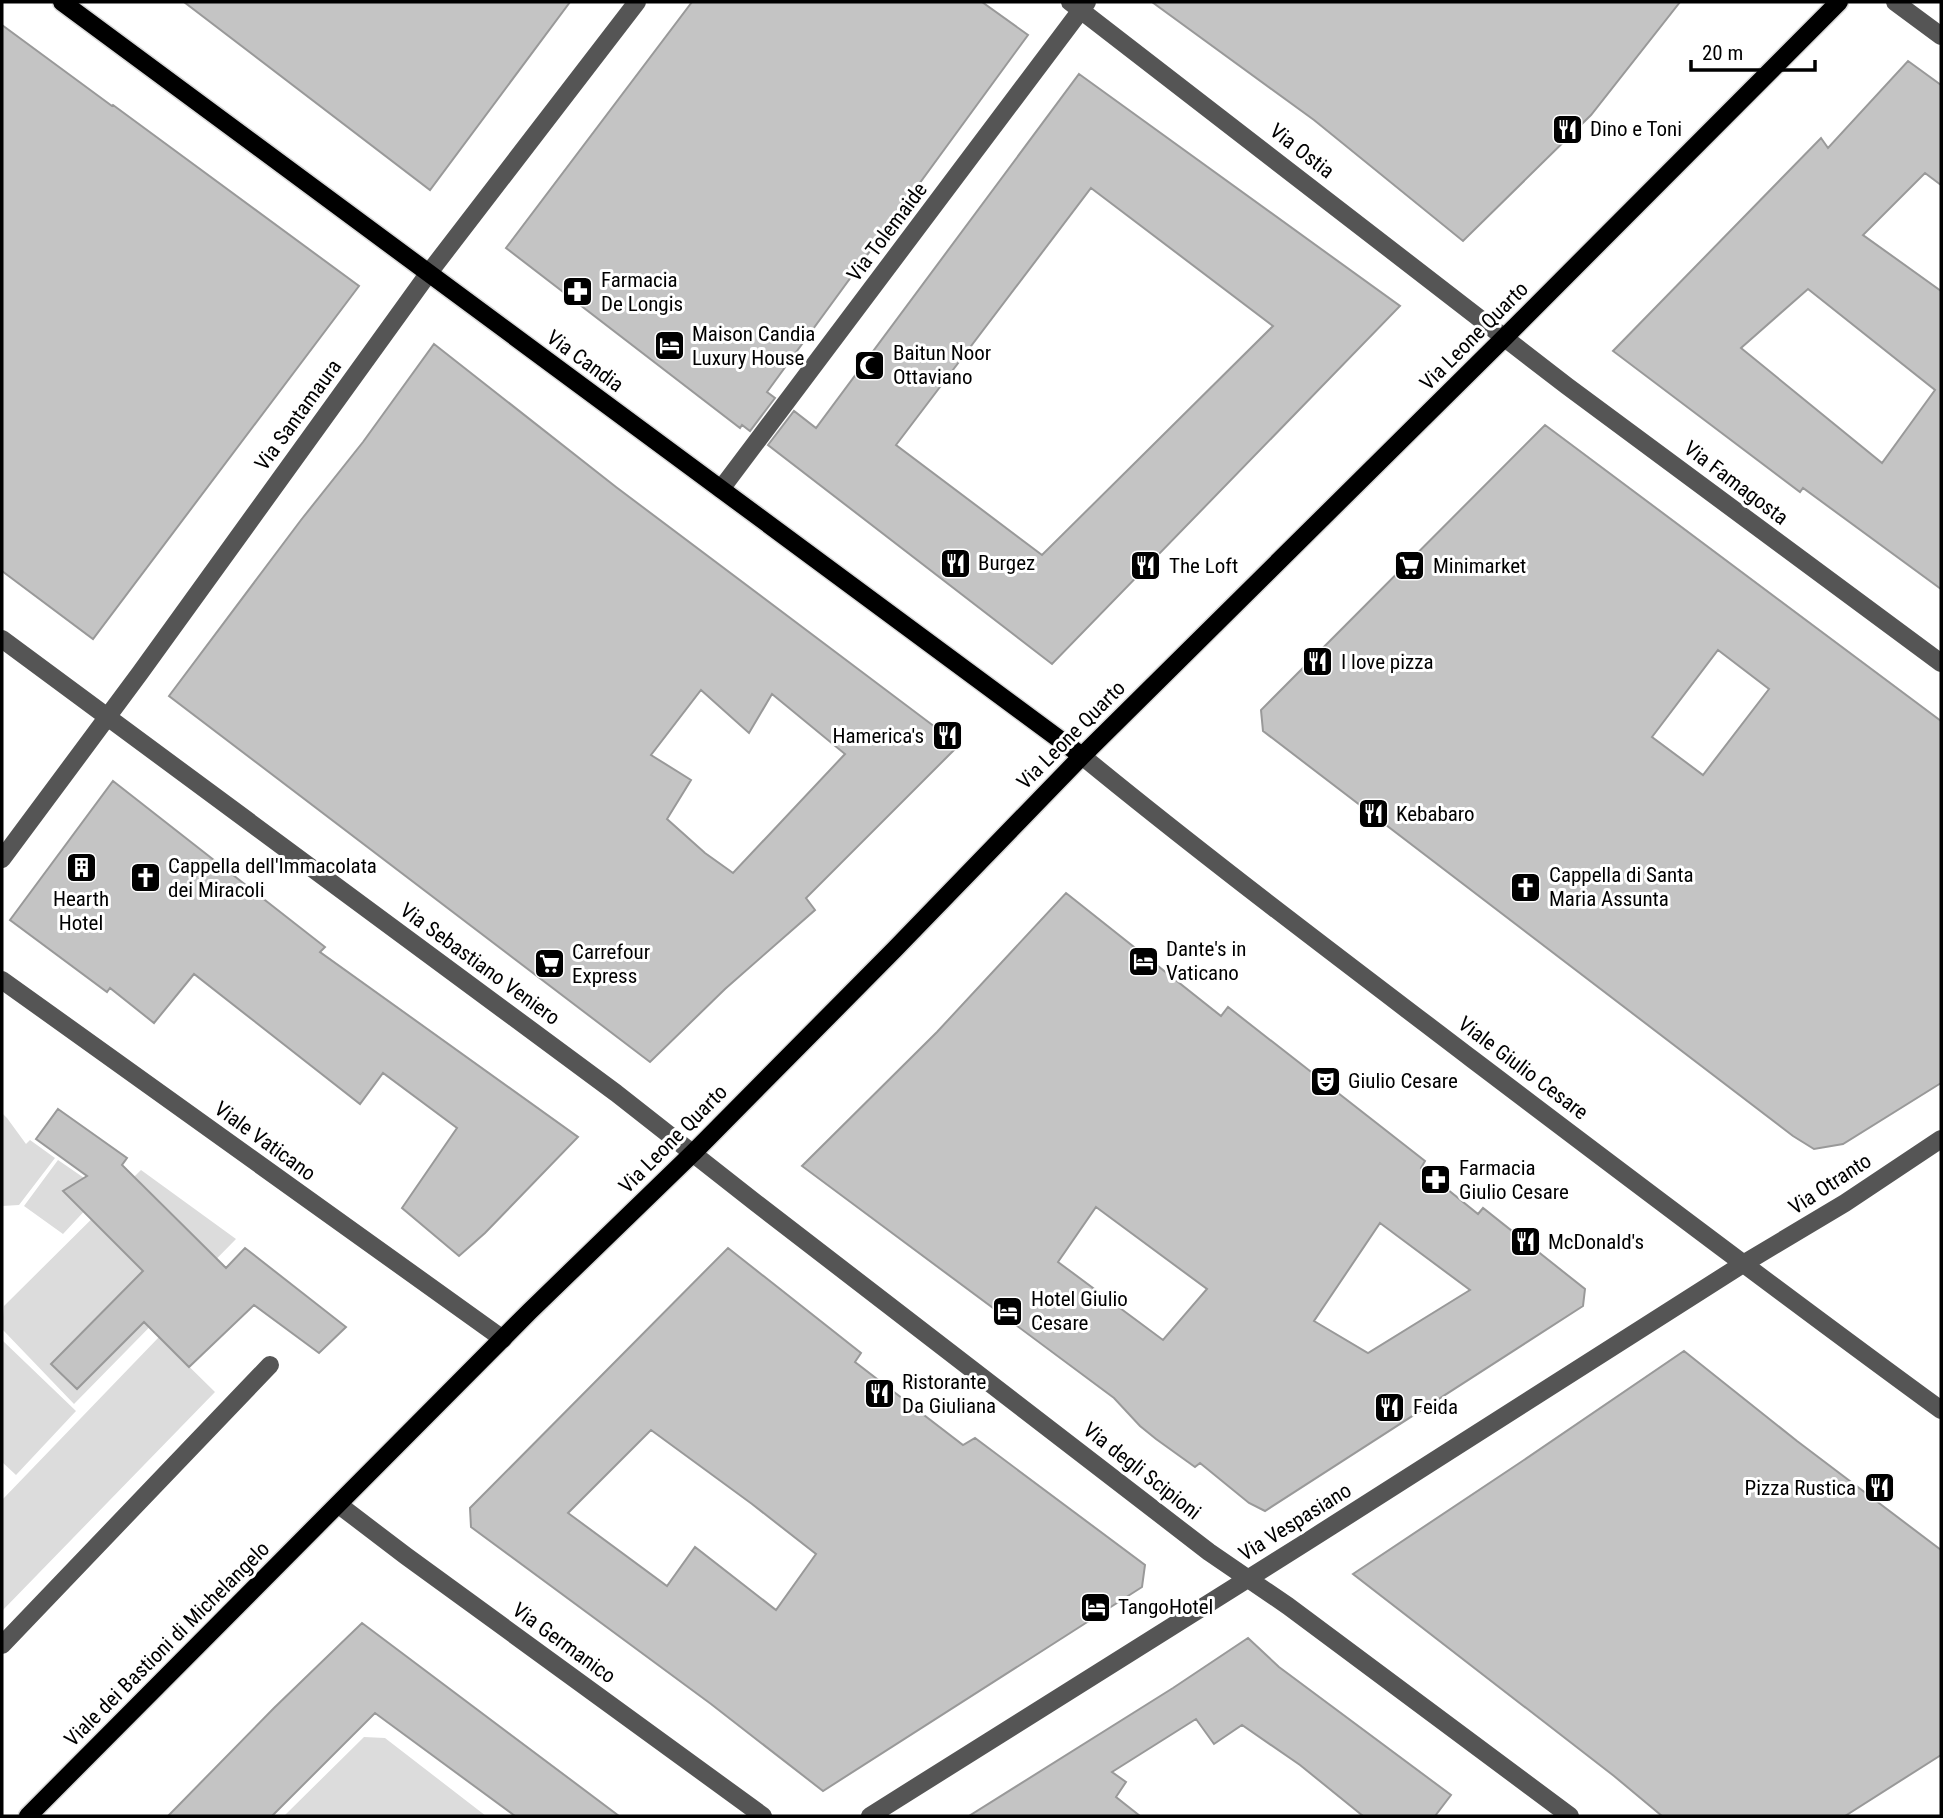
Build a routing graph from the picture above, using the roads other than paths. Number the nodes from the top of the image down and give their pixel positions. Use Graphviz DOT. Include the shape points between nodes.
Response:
graph roads {
  1 [pos="62,2"];
  2 [pos="636,2"];
  3 [pos="1839,2"];
  4 [pos="1895,2"];
  5 [pos="1080,5"];
  6 [pos="1941,36"];
  7 [pos="428,274"];
  8 [pos="1506,337"];
  9 [pos="721,489"];
  10 [pos="2,639"];
  11 [pos="1941,663"];
  12 [pos="106,718"];
  13 [pos="1082,756"];
  14 [pos="2,859"];
  15 [pos="2,980"];
  16 [pos="1941,1139"];
  17 [pos="694,1152"];
  18 [pos="1742,1264"];
  19 [pos="503,1339"];
  20 [pos="270,1365"];
  21 [pos="1941,1410"];
  22 [pos="339,1504"];
  23 [pos="1248,1578"];
  24 [pos="2,1645"];
  25 [pos="28,1816"];
  26 [pos="763,1816"];
  27 [pos="870,1816"];
  28 [pos="1570,1816"];
  1 -- 7 [label="main road, Via Candia"];
  2 -- 7 [label="street, Via Santamaura"];
  3 -- 8 [label="main road, Via Leone Quarto"];
  4 -- 6 [label="street"];
  5 -- 8 [label="street, Via Ostia"];
  5 -- 9 [label="street, Via Tolemaide"];
  7 -- 9 [label="main road, Via Candia"];
  7 -- 12 [label="street, Via Santamaura"];
  8 -- 11 [label="street, Via Famagosta"];
  8 -- 13 [label="main road, Via Leone Quarto"];
  9 -- 13 [label="main road, Via Candia"];
  10 -- 12 [label="street, Via Sebastiano Veniero"];
  12 -- 14 [label="street, Via Santamaura"];
  12 -- 17 [label="street, Via Sebastiano Veniero"];
  13 -- 17 [label="main road, Via Leone Quarto"];
  13 -- 18 [label="street, Viale Giulio Cesare"];
  15 -- 19 [label="street, Viale Vaticano"];
  16 -- 18 [label="street, Via Otranto"];
  17 -- 19 [label="main road, Via Leone Quarto"];
  17 -- 23 [label="street, Via degli Scipioni"];
  18 -- 21 [label="street, Viale Giulio Cesare"];
  18 -- 23 [label="street, Via Vespasiano"];
  19 -- 22 [label="main road, Via Leone Quarto"];
  20 -- 24 [label="street"];
  22 -- 25 [label="main road, Viale dei Bastioni di Michelangelo"];
  22 -- 26 [label="street, Via Germanico"];
  23 -- 27 [label="street, Via Vespasiano"];
  23 -- 28 [label="street, Via degli Scipioni"];
}
